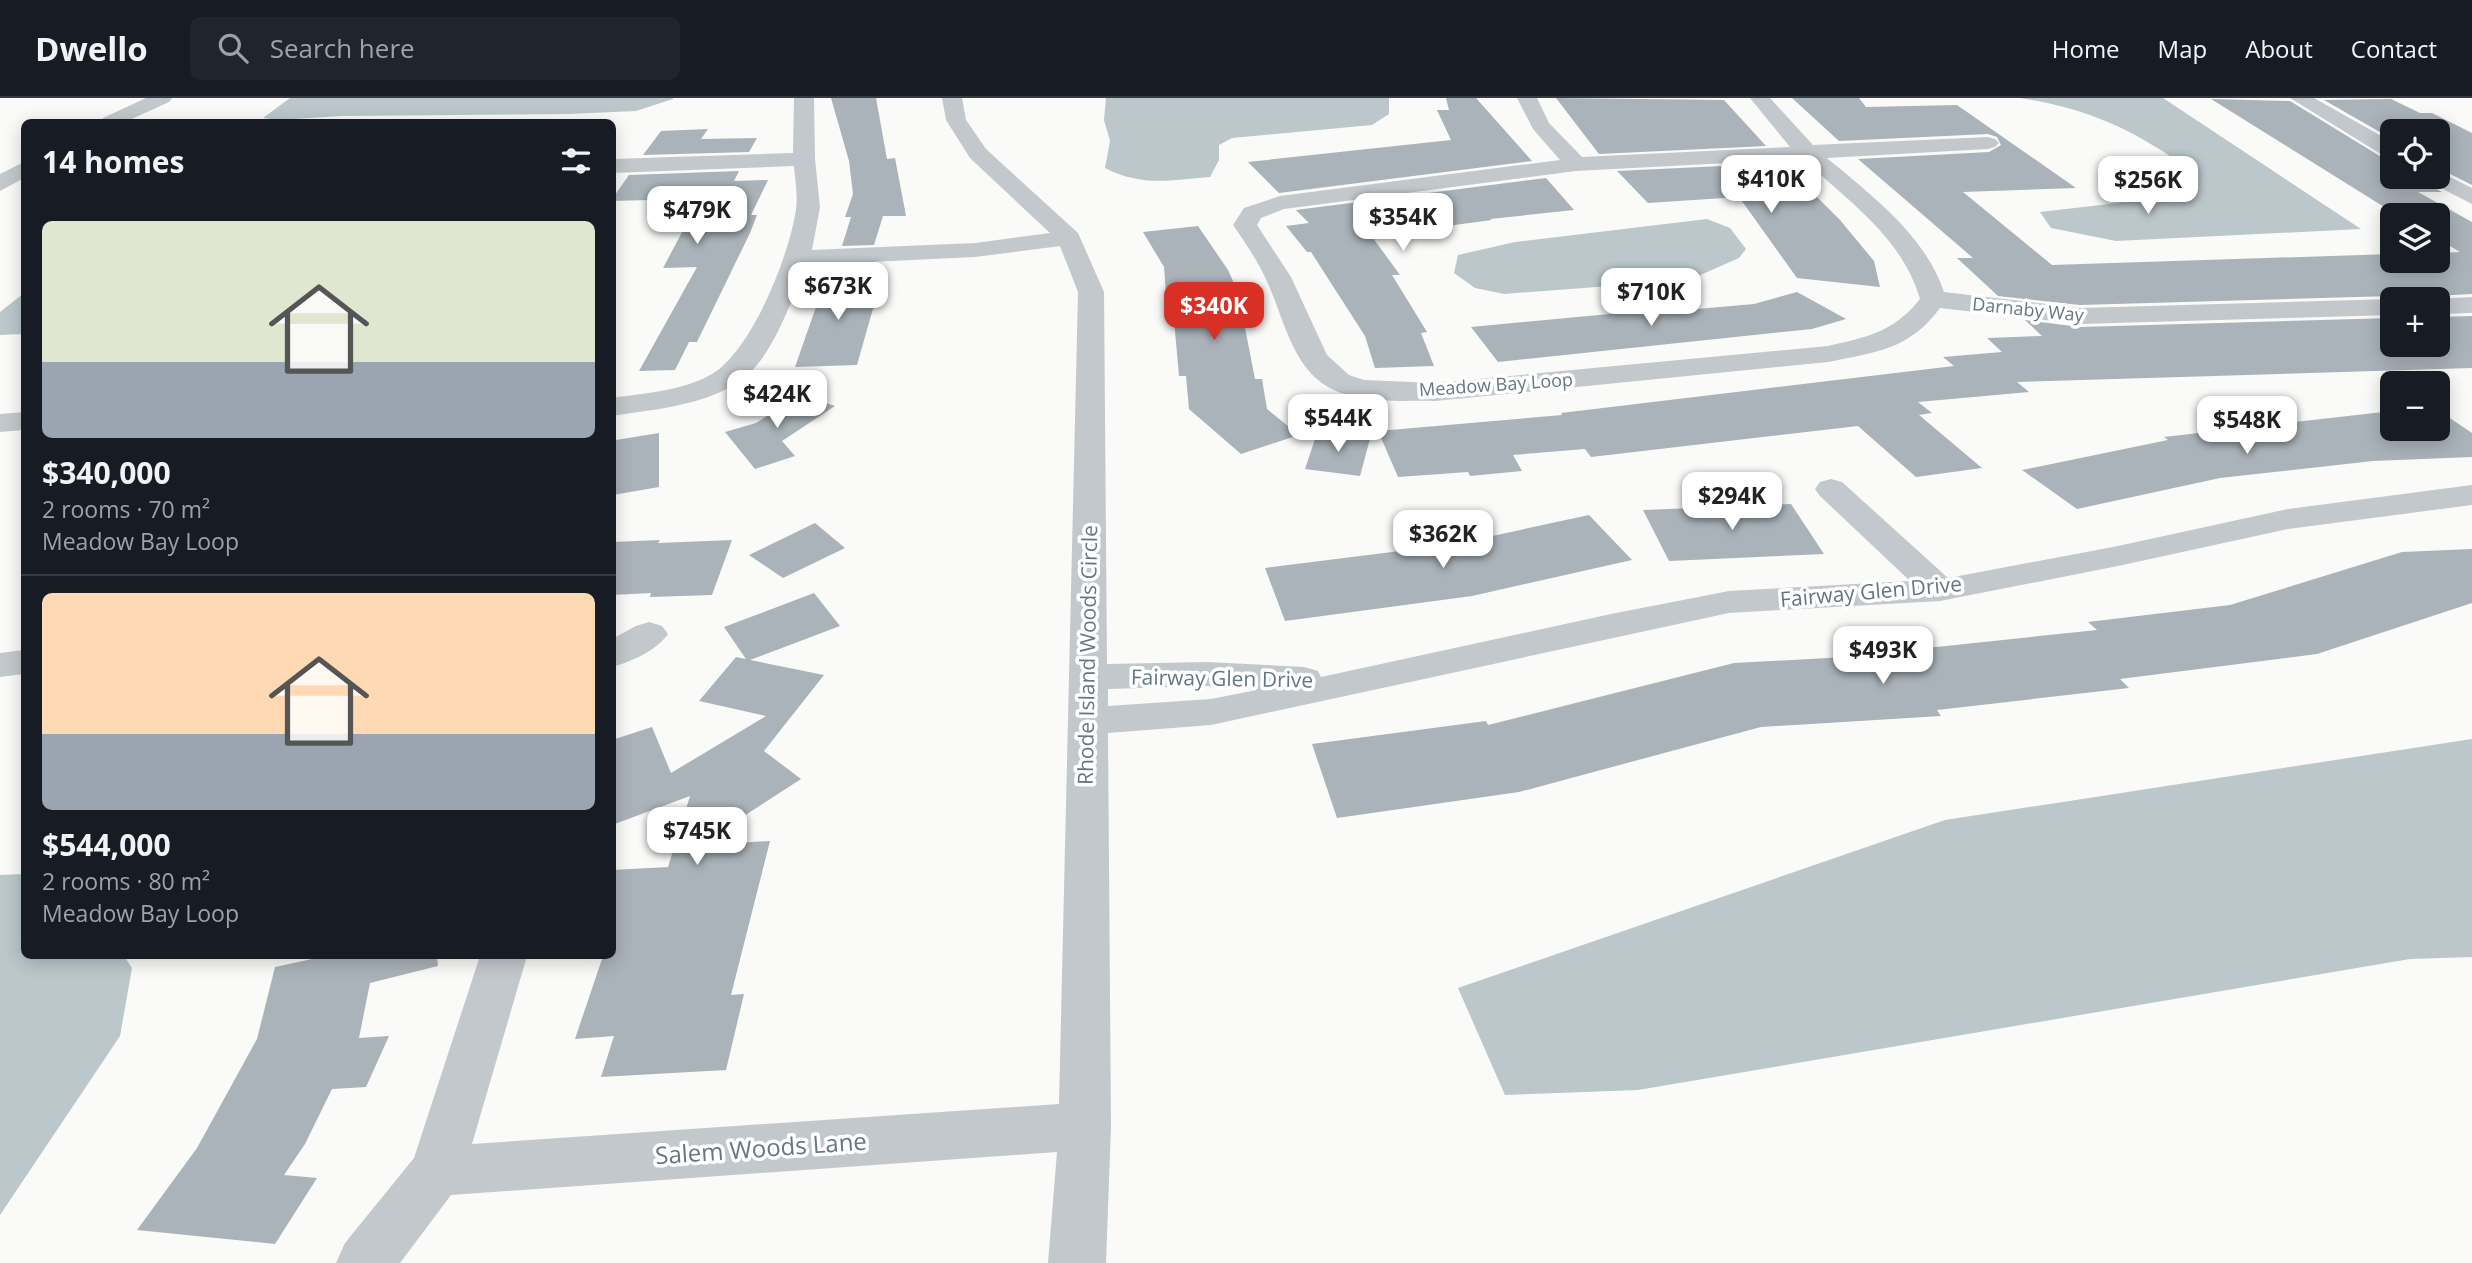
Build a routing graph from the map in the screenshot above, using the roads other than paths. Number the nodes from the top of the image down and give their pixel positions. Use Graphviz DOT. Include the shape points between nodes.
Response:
graph roads {
  1 [pos="162,98"];
  2 [pos="803,98"];
  3 [pos="952,98"];
  4 [pos="1527,98"];
  5 [pos="1760,98"];
  6 [pos="2300,98"];
  7 [pos="116,119"];
  8 [pos="1988,143"];
  9 [pos="2380,144"];
  10 [pos="1808,151"];
  11 [pos="803,159"];
  12 [pos="1576,164"];
  13 [pos="616,166"];
  14 [pos="21,171"];
  15 [pos="21,182"];
  16 [pos="0,183"];
  17 [pos="2450,184"];
  18 [pos="2472,197"];
  19 [pos="1069,238"];
  20 [pos="798,258"];
  21 [pos="1933,299"];
  22 [pos="2472,305"];
  23 [pos="2450,306"];
  24 [pos="2380,307"];
  25 [pos="616,406"];
  26 [pos="21,421"];
  27 [pos="0,423"];
  28 [pos="1831,489"];
  29 [pos="2472,495"];
  30 [pos="1940,590"];
  31 [pos="649,634"];
  32 [pos="616,653"];
  33 [pos="21,662"];
  34 [pos="0,665"];
  35 [pos="1088,677"];
  36 [pos="1209,693"];
  37 [pos="1086,721"];
  38 [pos="502,959"];
  39 [pos="1085,1126"];
  40 [pos="437,1171"];
  41 [pos="365,1263"];
  42 [pos="1077,1263"];
  1 -- 7 [label="street"];
  2 -- 11 [label="street"];
  3 -- 19 [label="street, Rhode Island Woods Circle" via="956,120 978,153"];
  4 -- 12 [label="street" via="1540,125"];
  5 -- 10 [label="street"];
  6 -- 9 [label="street"];
  8 -- 10 [label="street, Meadow Bay Loop"];
  10 -- 12 [label="street, Meadow Bay Loop"];
  10 -- 21 [label="street" via="1896,233 1922,269"];
  11 -- 13 [label="street"];
  11 -- 20 [label="street" via="808,207"];
  12 -- 21 [label="street, Meadow Bay Loop" via="1280,203 1252,213 1245,225 1282,285 1304,343 1331,377 1374,390 1435,392 1828,354 1880,342 1915,323"];
  14 -- 16 [label="street"];
  15 -- 16 [label="street"];
  17 -- 18 [label="street"];
  19 -- 20 [label="street" via="975,250"];
  19 -- 35 [label="street, Rhode Island Woods Circle" via="1091,292"];
  20 -- 25 [label="street" via="751,355 722,380 681,396"];
  21 -- 24 [label="street, Darnaby Way" via="2080,316"];
  22 -- 23 [label="street"];
  26 -- 27 [label="street"];
  28 -- 30 [label="street"];
  29 -- 30 [label="street, Fairway Glen Drive" via="2288,519"];
  30 -- 36 [label="street, Fairway Glen Drive" via="1729,602 1355,683"];
  31 -- 32 [label="street"];
  33 -- 34 [label="street"];
  35 -- 36 [label="street, Fairway Glen Drive"];
  35 -- 37 [label="street, Rhode Island Woods Circle"];
  36 -- 37 [label="street, Fairway Glen Drive"];
  37 -- 39 [label="street, Rhode Island Woods Circle"];
  38 -- 40 [label="street"];
  39 -- 40 [label="street, Salem Woods Lane"];
  39 -- 42 [label="street, Rhode Island Woods Circle"];
  40 -- 41 [label="street"];
}
